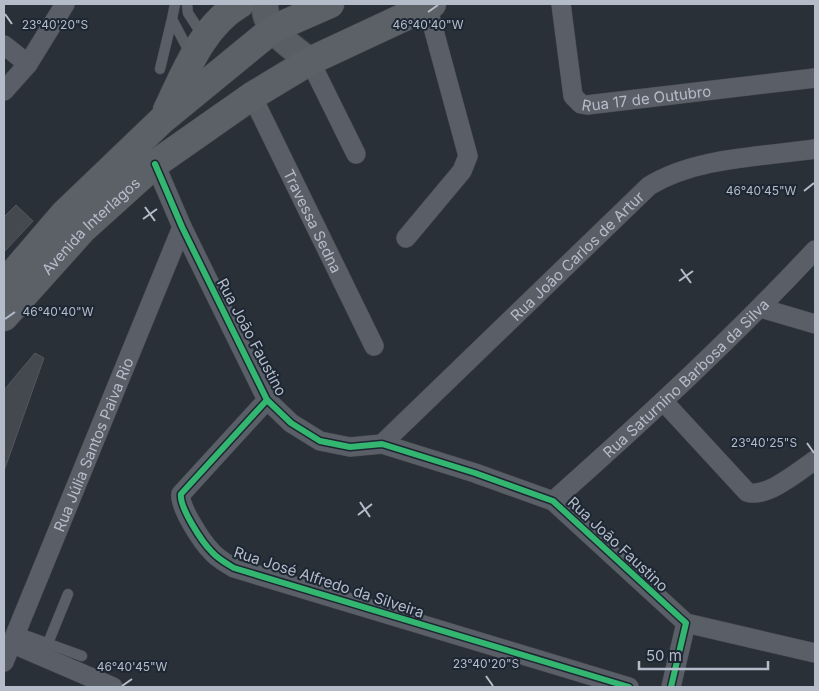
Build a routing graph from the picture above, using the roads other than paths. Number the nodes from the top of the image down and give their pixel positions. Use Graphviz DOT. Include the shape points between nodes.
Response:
graph roads {
  1 [pos="65,4"];
  2 [pos="175,4"];
  3 [pos="187,4"];
  4 [pos="240,4"];
  5 [pos="330,4"];
  6 [pos="430,4"];
  7 [pos="561,4"];
  8 [pos="269,16"];
  9 [pos="172,19"];
  10 [pos="199,48"];
  11 [pos="5,50"];
  12 [pos="310,61"];
  13 [pos="28,64"];
  14 [pos="160,69"];
  15 [pos="815,78"];
  16 [pos="4,91"];
  17 [pos="252,96"];
  18 [pos="162,120"];
  19 [pos="815,149"];
  20 [pos="356,154"];
  21 [pos="154,164"];
  22 [pos="182,227"];
  23 [pos="406,238"];
  24 [pos="815,250"];
  25 [pos="4,284"];
  26 [pos="761,308"];
  27 [pos="4,317"];
  28 [pos="815,324"];
  29 [pos="374,346"];
  30 [pos="267,400"];
  31 [pos="664,402"];
  32 [pos="382,444"];
  33 [pos="815,460"];
  34 [pos="553,501"];
  35 [pos="68,594"];
  36 [pos="686,624"];
  37 [pos="14,638"];
  38 [pos="48,643"];
  39 [pos="815,653"];
  40 [pos="82,656"];
  41 [pos="4,662"];
  42 [pos="113,687"];
  43 [pos="629,687"];
  44 [pos="671,687"];
  1 -- 13 [label="street"];
  2 -- 9 [label="lane"];
  3 -- 10 [label="lane"];
  4 -- 10 [label="main road" via="223,16"];
  5 -- 8 [label="main road, Avenida Interlagos"];
  6 -- 12 [label="main road, Avenida Interlagos"];
  6 -- 23 [label="street" via="468,156 462,171"];
  7 -- 15 [label="street, Rua 17 de Outubro" via="573,96 581,104"];
  8 -- 12 [label="street"];
  8 -- 18 [label="main road, Avenida Interlagos"];
  9 -- 10 [label="lane"];
  9 -- 14 [label="lane"];
  10 -- 18 [label="main road"];
  11 -- 13 [label="street"];
  12 -- 17 [label="main road, Avenida Interlagos"];
  12 -- 20 [label="street"];
  13 -- 16 [label="street"];
  17 -- 21 [label="main road, Avenida Interlagos"];
  17 -- 29 [label="street, Travessa Sedna"];
  18 -- 25 [label="main road, Avenida Interlagos" via="64,214"];
  19 -- 32 [label="street, Rua João Carlos de Artur" via="700,165 681,170 649,186"];
  21 -- 22 [label="street, Rua João Faustino"];
  21 -- 27 [label="main road, Avenida Interlagos" via="83,229"];
  22 -- 30 [label="street, Rua João Faustino"];
  22 -- 37 [label="street, Rua Júlia Santos Paiva Rio"];
  24 -- 26 [label="street, Rua Saturnino Barbosa da Silva"];
  26 -- 28 [label="street"];
  26 -- 31 [label="street, Rua Saturnino Barbosa da Silva"];
  30 -- 32 [label="street, Rua João Faustino" via="291,423 320,441 350,447"];
  30 -- 43 [label="street, Rua José Alfredo da Silveira" via="181,494 182,505 196,529 222,561 234,568"];
  31 -- 33 [label="street" via="747,492 766,491"];
  31 -- 34 [label="street, Rua Saturnino Barbosa da Silva"];
  32 -- 34 [label="street, Rua João Faustino"];
  34 -- 36 [label="street, Rua João Faustino"];
  35 -- 38 [label="lane"];
  36 -- 39 [label="street"];
  36 -- 44 [label="street"];
  37 -- 38 [label="lane"];
  37 -- 41 [label="street, Rua Júlia Santos Paiva Rio"];
  37 -- 42 [label="street"];
  38 -- 40 [label="lane"];
}
